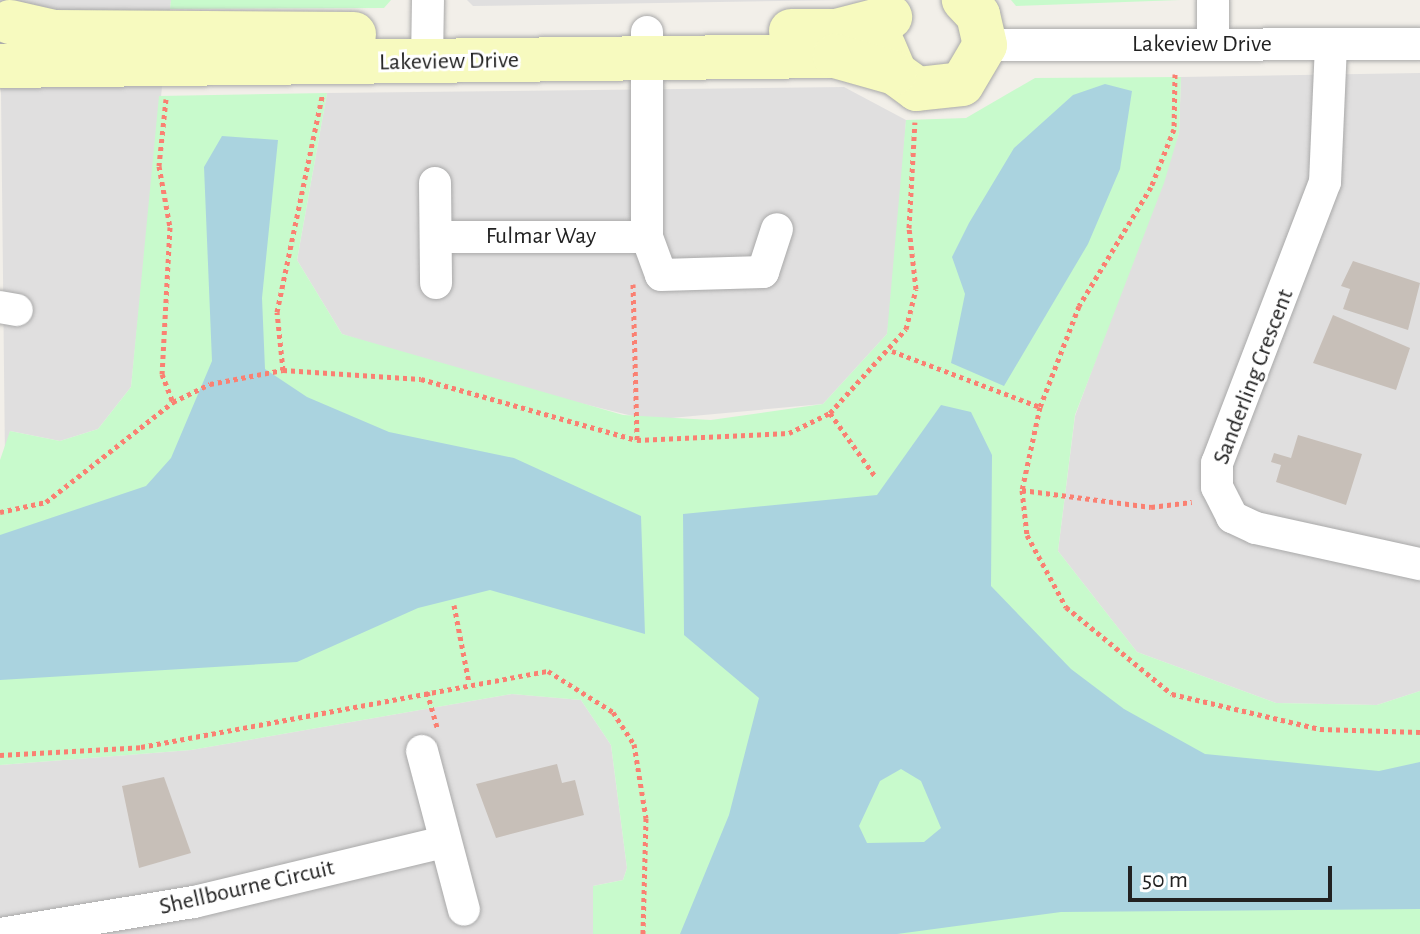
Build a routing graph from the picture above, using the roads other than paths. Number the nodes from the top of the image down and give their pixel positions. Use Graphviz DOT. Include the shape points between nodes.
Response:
graph roads {
  1 [pos="1213,0"];
  2 [pos="966,1"];
  3 [pos="900,5"];
  4 [pos="5,13"];
  5 [pos="427,32"];
  6 [pos="1420,44"];
  7 [pos="647,45"];
  8 [pos="985,45"];
  9 [pos="1213,45"];
  10 [pos="1331,45"];
  11 [pos="220,52"];
  12 [pos="0,67"];
  13 [pos="895,73"];
  14 [pos="435,183"];
  15 [pos="777,229"];
  16 [pos="436,237"];
  17 [pos="647,237"];
  18 [pos="436,283"];
  19 [pos="1420,564"];
  20 [pos="422,751"];
  21 [pos="444,842"];
  22 [pos="464,910"];
  23 [pos="0,934"];
  1 -- 9 [label="street"];
  2 -- 8 [label="street"];
  3 -- 7 [label="street, Lakeview Drive" via="834,31"];
  3 -- 13 [label="street" via="884,46"];
  4 -- 11 [label="street, Lakeview Drive" via="54,32"];
  4 -- 12 [label="street"];
  5 -- 7 [label="street, Lakeview Drive"];
  5 -- 11 [label="street, Lakeview Drive" via="323,54"];
  6 -- 10 [label="street, Lakeview Drive"];
  7 -- 13 [label="street, Lakeview Drive" via="835,56"];
  7 -- 17 [label="street"];
  8 -- 9 [label="street, Lakeview Drive"];
  8 -- 13 [label="street, Lakeview Drive" via="973,74 947,91 917,89"];
  9 -- 10 [label="street, Lakeview Drive"];
  10 -- 19 [label="street, Sanderling Crescent" via="1325,182 1217,463 1221,498 1232,517 1256,528"];
  11 -- 12 [label="street, Lakeview Drive" via="170,69"];
  14 -- 16 [label="street"];
  15 -- 17 [label="street" via="763,272 661,275"];
  16 -- 17 [label="street, Fulmar Way"];
  16 -- 18 [label="street"];
  20 -- 21 [label="street"];
  21 -- 22 [label="street"];
  21 -- 23 [label="street, Shellbourne Circuit" via="194,902"];
}
